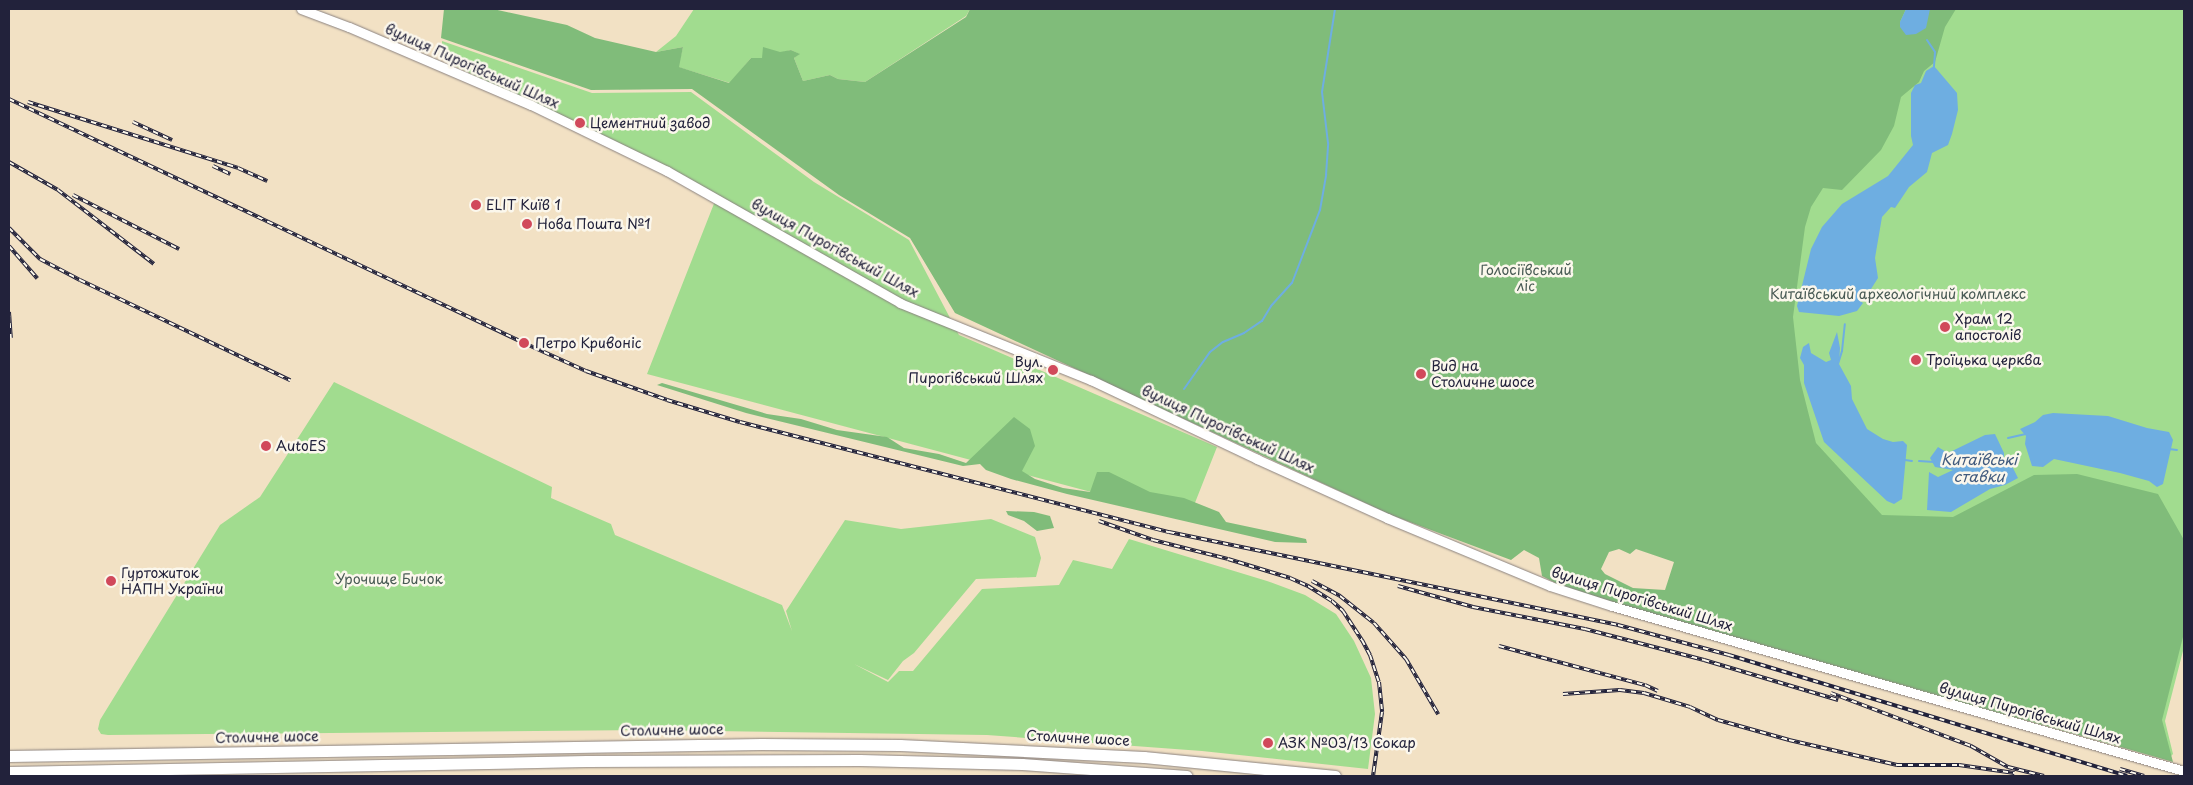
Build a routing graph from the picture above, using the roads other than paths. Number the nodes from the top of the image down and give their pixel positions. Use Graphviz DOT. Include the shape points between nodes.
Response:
graph roads {
  1 [pos="302,9"];
  2 [pos="9,756"];
  3 [pos="2184,771"];
  4 [pos="9,772"];
  5 [pos="1187,776"];
  6 [pos="1335,776"];
  1 -- 3 [label="street, вулиця Пирогівський Шлях" via="531,105 667,171 900,303 1091,380 1379,514 1550,586"];
  2 -- 6 [label="highway, Столичне шосе" via="761,744 909,745 1144,757"];
  4 -- 5 [label="highway" via="832,759 1022,764"];
}
